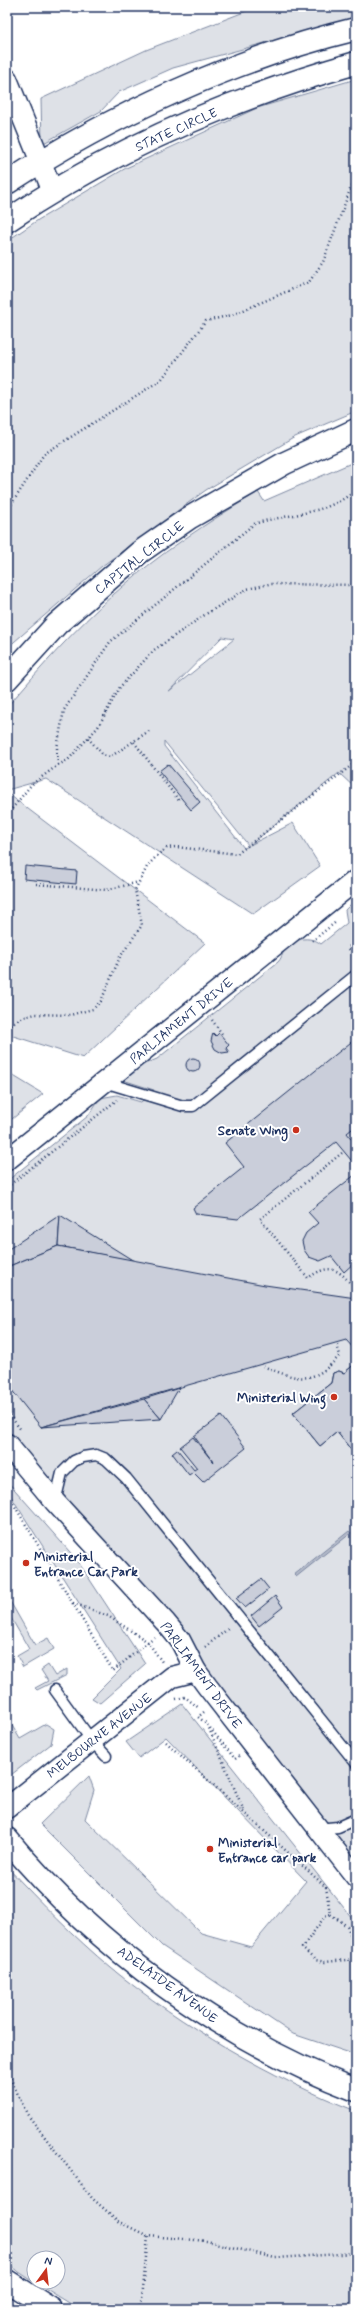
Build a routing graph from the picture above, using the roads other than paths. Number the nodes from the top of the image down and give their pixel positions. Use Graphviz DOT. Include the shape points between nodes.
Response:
graph roads {
  1 [pos="356,29"];
  2 [pos="356,63"];
  3 [pos="7,80"];
  4 [pos="41,162"];
  5 [pos="7,183"];
  6 [pos="53,192"];
  7 [pos="7,221"];
  8 [pos="356,430"];
  9 [pos="7,679"];
  10 [pos="356,880"];
  11 [pos="356,975"];
  12 [pos="104,1082"];
  13 [pos="7,1160"];
  14 [pos="7,1444"];
  15 [pos="54,1502"];
  16 [pos="196,1671"];
  17 [pos="55,1690"];
  18 [pos="92,1741"];
  19 [pos="106,1756"];
  20 [pos="356,1763"];
  21 [pos="7,1808"];
  22 [pos="356,1820"];
  23 [pos="318,1829"];
  24 [pos="7,1839"];
  25 [pos="356,1877"];
  26 [pos="310,2071"];
  27 [pos="356,2090"];
  28 [pos="356,2100"];
  29 [pos="7,2281"];
  30 [pos="51,2309"];
  1 -- 4 [label="main road" via="268,56 193,85 120,118"];
  2 -- 6 [label="main road, STATE CIRCLE" via="238,102 182,125"];
  3 -- 4 [label="street"];
  4 -- 5 [label="main road"];
  4 -- 6 [label="street"];
  6 -- 7 [label="main road, STATE CIRCLE"];
  8 -- 9 [label="main road, CAPITAL CIRCLE" via="285,463 189,518 140,552 57,624"];
  10 -- 12 [label="street, PARLIAMENT DRIVE"];
  11 -- 12 [label="lane" via="193,1106 183,1106"];
  12 -- 13 [label="street, PARLIAMENT DRIVE"];
  14 -- 15 [label="street, PARLIAMENT DRIVE"];
  15 -- 16 [label="street, PARLIAMENT DRIVE" via="180,1640"];
  15 -- 20 [label="lane" via="62,1473 74,1461 92,1455 109,1460"];
  16 -- 18 [label="street, MELBOURNE AVENUE" via="172,1678"];
  16 -- 23 [label="street, PARLIAMENT DRIVE"];
  17 -- 18 [label="lane"];
  18 -- 19 [label="lane"];
  18 -- 21 [label="street, MELBOURNE AVENUE"];
  22 -- 23 [label="lane" via="338,1828"];
  23 -- 25 [label="street, PARLIAMENT DRIVE"];
  24 -- 26 [label="main road, ADELAIDE AVENUE" via="56,1892 140,1967 232,2030"];
  26 -- 27 [label="main road, ADELAIDE AVENUE"];
  26 -- 28 [label="main road"];
  29 -- 30 [label="main road"];
}
